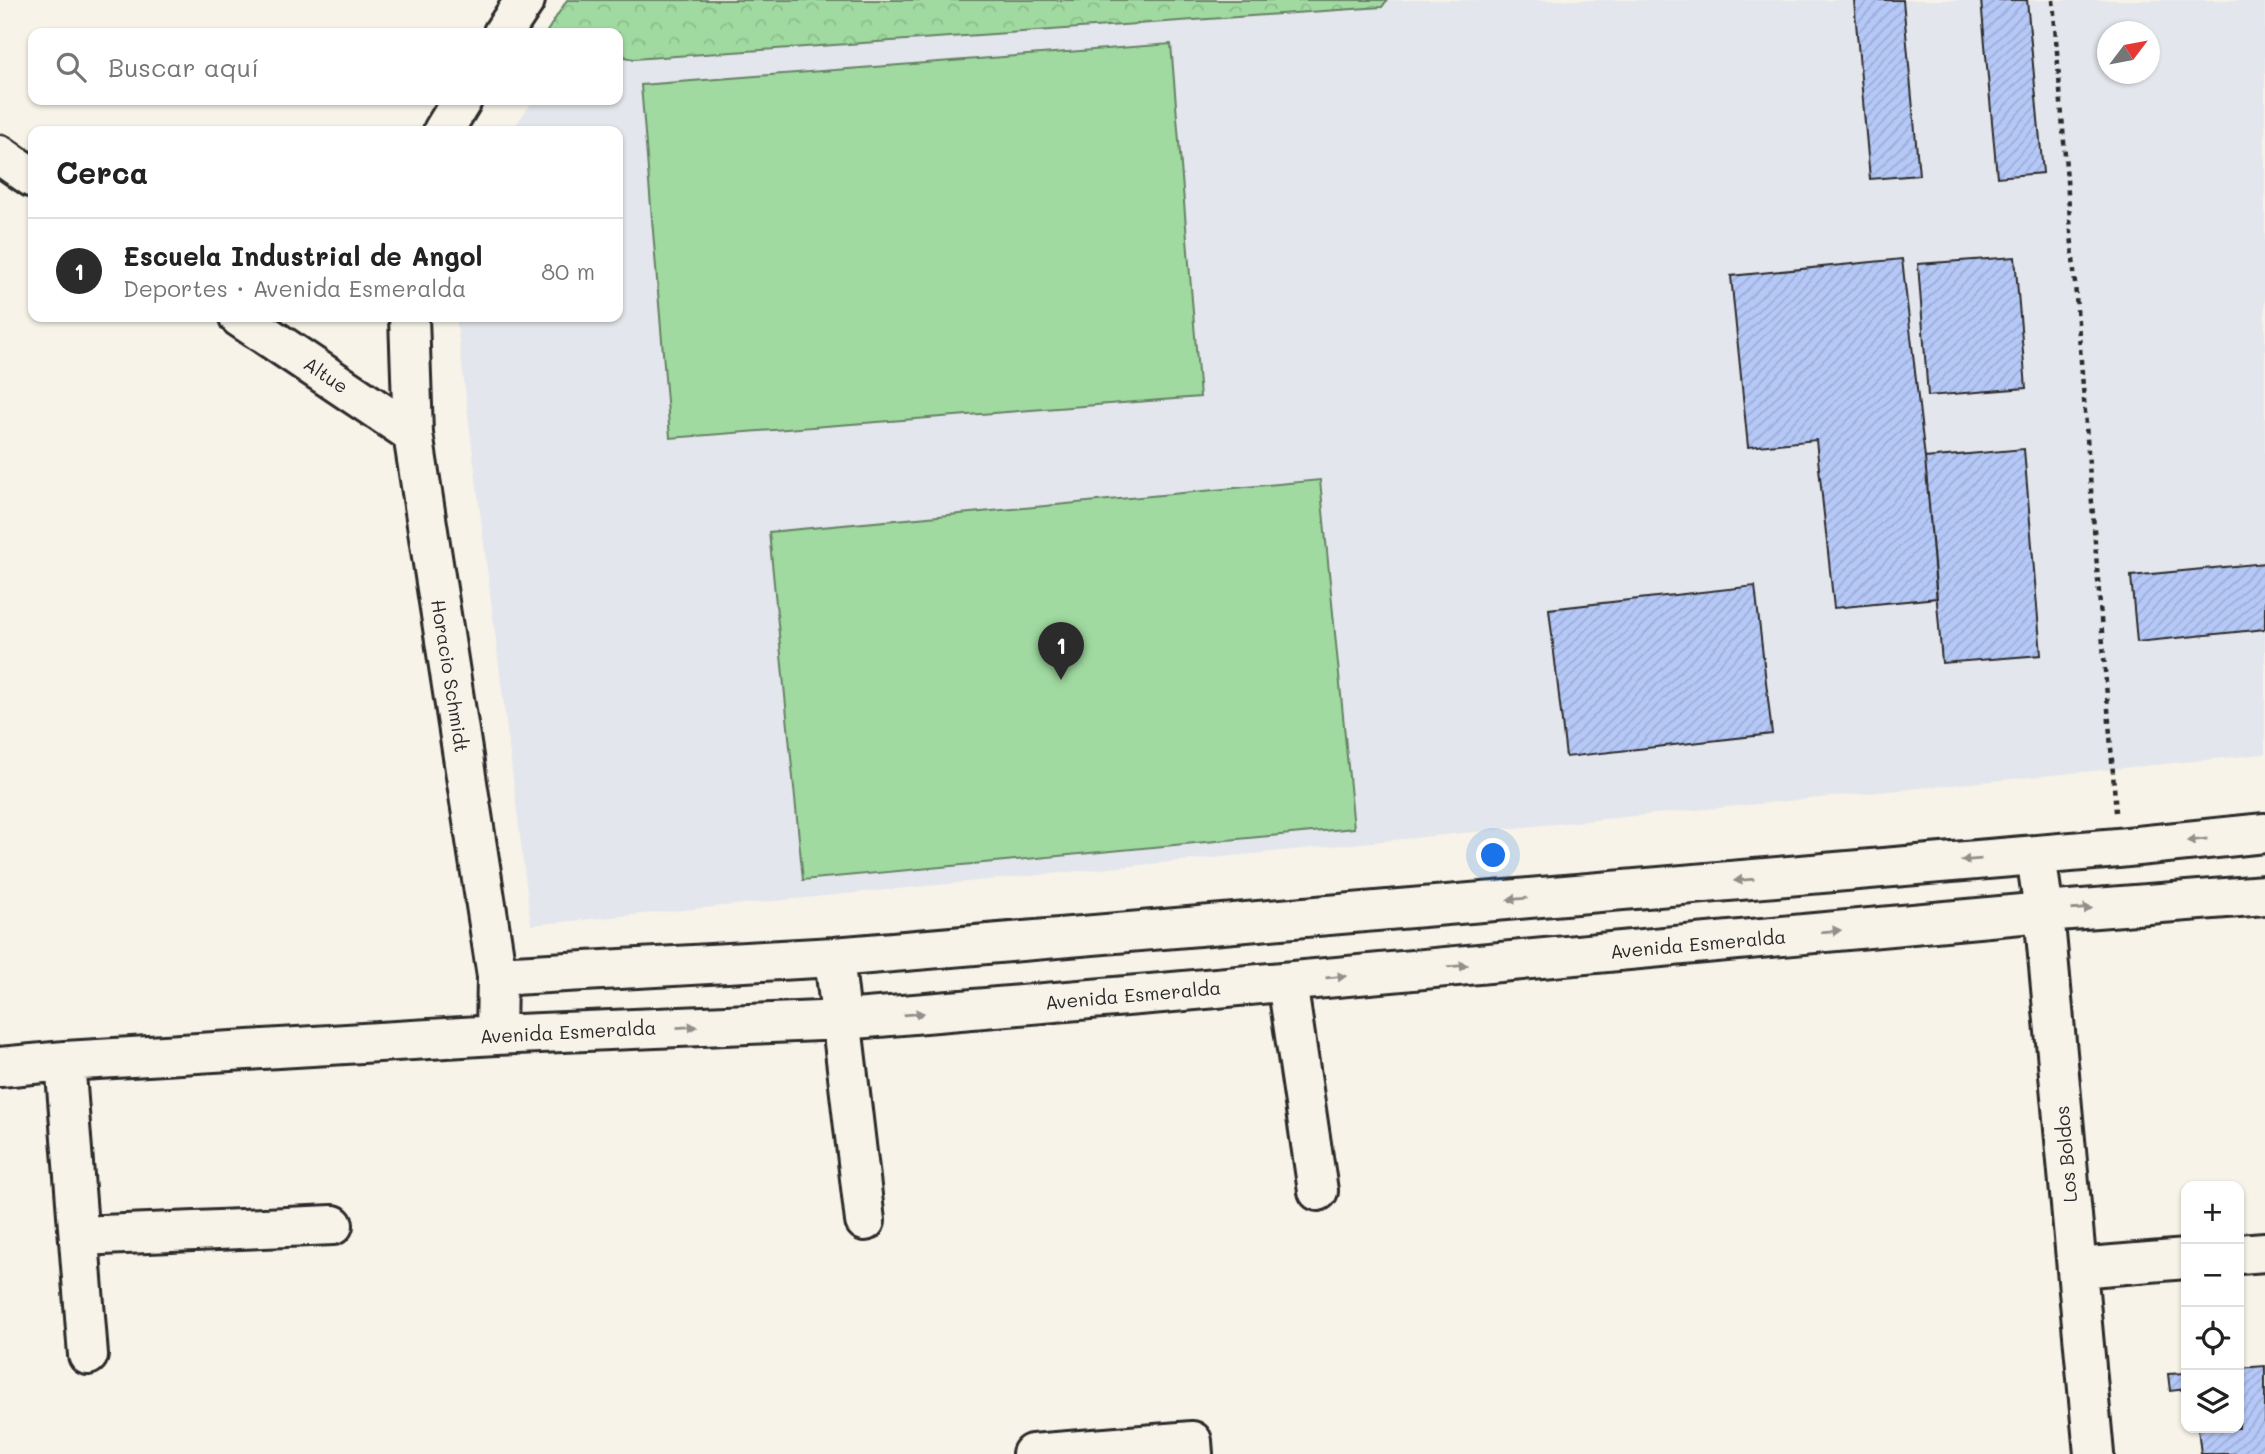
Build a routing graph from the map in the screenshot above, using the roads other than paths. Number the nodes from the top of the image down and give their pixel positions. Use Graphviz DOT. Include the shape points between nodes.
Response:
graph roads {
  1 [pos="525,0"];
  2 [pos="506,28"];
  3 [pos="459,105"];
  4 [pos="446,126"];
  5 [pos="0,155"];
  6 [pos="28,174"];
  7 [pos="246,322"];
  8 [pos="409,322"];
  9 [pos="412,434"];
  10 [pos="2265,833"];
  11 [pos="2036,855"];
  12 [pos="2265,895"];
  13 [pos="2044,912"];
  14 [pos="834,957"];
  15 [pos="497,976"];
  16 [pos="1287,982"];
  17 [pos="843,1020"];
  18 [pos="496,1035"];
  19 [pos="65,1060"];
  20 [pos="0,1067"];
  21 [pos="1318,1191"];
  22 [pos="865,1222"];
  23 [pos="333,1225"];
  24 [pos="79,1236"];
  25 [pos="2265,1252"];
  26 [pos="2244,1254"];
  27 [pos="2181,1259"];
  28 [pos="2077,1268"];
  29 [pos="88,1355"];
  30 [pos="1193,1448"];
  31 [pos="1032,1454"];
  32 [pos="2094,1454"];
  1 -- 2 [label="street"];
  3 -- 4 [label="street"];
  5 -- 6 [label="street"];
  7 -- 9 [label="street, Altue"];
  8 -- 9 [label="street, Horacio Schmidt"];
  9 -- 15 [label="street, Horacio Schmidt"];
  10 -- 11 [label="street, one-way"];
  11 -- 13 [label="street, Los Boldos"];
  11 -- 14 [label="street, one-way"];
  13 -- 12 [label="street, Avenida Esmeralda, one-way"];
  16 -- 13 [label="street, Avenida Esmeralda, one-way"];
  13 -- 28 [label="street, Los Boldos"];
  14 -- 15 [label="street"];
  14 -- 17 [label="street"];
  15 -- 18 [label="street, Horacio Schmidt"];
  17 -- 16 [label="street, Avenida Esmeralda, one-way"];
  16 -- 21 [label="street"];
  18 -- 17 [label="street, Avenida Esmeralda, one-way"];
  17 -- 22 [label="street"];
  18 -- 19 [label="street, Avenida Esmeralda"];
  19 -- 20 [label="street, Avenida Esmeralda"];
  19 -- 24 [label="street"];
  23 -- 24 [label="street"];
  24 -- 29 [label="street"];
  25 -- 26 [label="street"];
  27 -- 28 [label="street"];
  28 -- 32 [label="street, Los Boldos"];
  30 -- 31 [label="street"];
}
